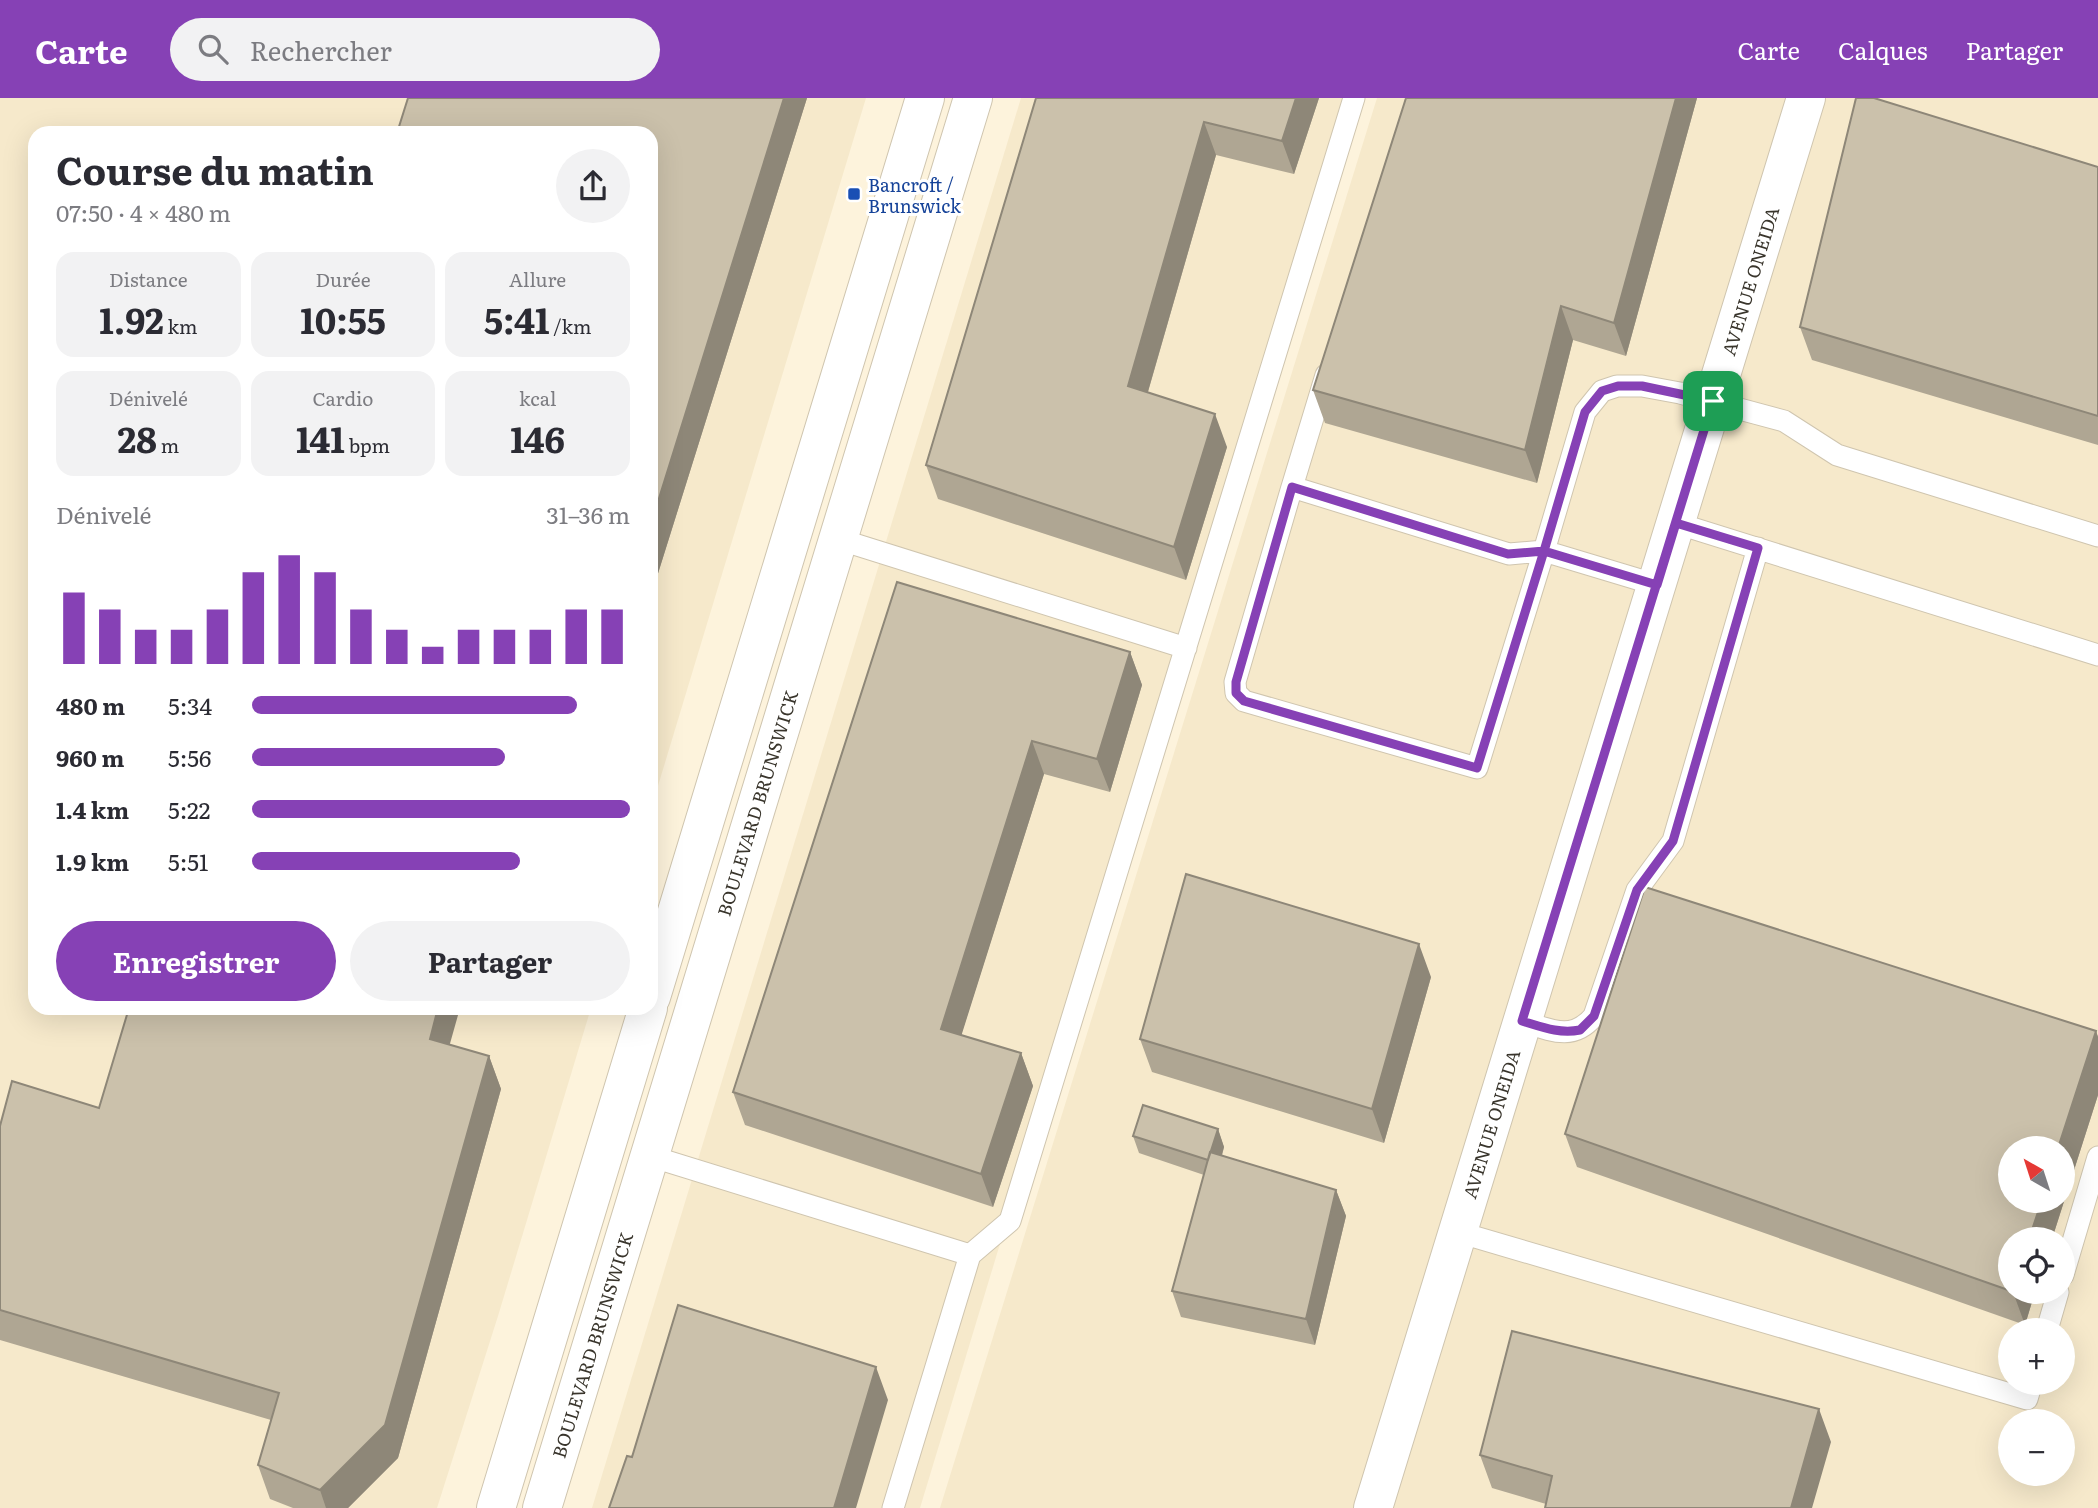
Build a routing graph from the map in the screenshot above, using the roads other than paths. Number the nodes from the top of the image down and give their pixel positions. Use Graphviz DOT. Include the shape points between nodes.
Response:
graph roads {
  1 [pos="925,98"];
  2 [pos="973,98"];
  3 [pos="1354,98"];
  4 [pos="1807,98"];
  5 [pos="1331,357"];
  6 [pos="1713,401"];
  7 [pos="1292,487"];
  8 [pos="1676,523"];
  9 [pos="2098,536"];
  10 [pos="838,539"];
  11 [pos="1758,548"];
  12 [pos="1544,551"];
  13 [pos="1657,585"];
  14 [pos="1186,648"];
  15 [pos="2098,655"];
  16 [pos="658,974"];
  17 [pos="646,1015"];
  18 [pos="1522,1021"];
  19 [pos="650,1156"];
  20 [pos="2098,1157"];
  21 [pos="1458,1232"];
  22 [pos="2075,1235"];
  23 [pos="970,1255"];
  24 [pos="1998,1390"];
  25 [pos="2013,1395"];
  26 [pos="2028,1395"];
  27 [pos="496,1508"];
  28 [pos="542,1508"];
  29 [pos="892,1508"];
  30 [pos="1373,1508"];
  1 -- 16 [label="street"];
  2 -- 10 [label="street, BOULEVARD BRUNSWICK"];
  3 -- 14 [label="lane"];
  4 -- 6 [label="street, AVENUE ONEIDA"];
  5 -- 7 [label="lane"];
  6 -- 8 [label="street, AVENUE ONEIDA"];
  6 -- 9 [label="lane" via="1784,421 1837,455"];
  6 -- 12 [label="lane" via="1642,386 1602,391 1585,412"];
  7 -- 12 [label="lane" via="1508,554"];
  7 -- 12 [label="lane" via="1236,693 1244,701 1477,768"];
  8 -- 11 [label="lane"];
  8 -- 13 [label="street, AVENUE ONEIDA"];
  10 -- 14 [label="lane"];
  10 -- 19 [label="street, BOULEVARD BRUNSWICK"];
  11 -- 15 [label="lane"];
  11 -- 18 [label="lane" via="1673,841 1637,890 1594,1016 1571,1032"];
  12 -- 13 [label="lane"];
  13 -- 18 [label="street, AVENUE ONEIDA"];
  14 -- 23 [label="lane" via="1010,1221"];
  17 -- 27 [label="street"];
  18 -- 21 [label="street, AVENUE ONEIDA"];
  19 -- 23 [label="lane"];
  19 -- 28 [label="street, BOULEVARD BRUNSWICK"];
  20 -- 22 [label="lane"];
  21 -- 24 [label="lane"];
  21 -- 30 [label="street, AVENUE ONEIDA"];
  23 -- 29 [label="lane"];
  25 -- 26 [label="lane" via="2027,1399"];
}
